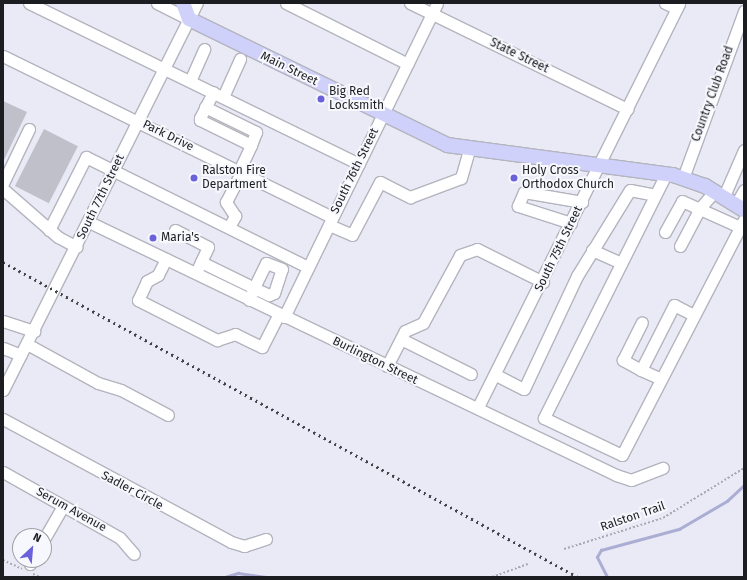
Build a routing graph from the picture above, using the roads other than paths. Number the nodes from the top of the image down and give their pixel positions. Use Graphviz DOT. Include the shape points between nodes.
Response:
graph roads {
  1 [pos="29,3"];
  2 [pos="157,3"];
  3 [pos="184,3"];
  4 [pos="197,3"];
  5 [pos="286,3"];
  6 [pos="410,3"];
  7 [pos="437,3"];
  8 [pos="666,3"];
  9 [pos="678,6"];
  10 [pos="744,11"];
  11 [pos="432,14"];
  12 [pos="189,19"];
  13 [pos="204,49"];
  14 [pos="3,56"];
  15 [pos="240,60"];
  16 [pos="408,64"];
  17 [pos="164,68"];
  18 [pos="190,81"];
  19 [pos="213,92"];
  20 [pos="223,97"];
  21 [pos="627,109"];
  22 [pos="383,114"];
  23 [pos="138,121"];
  24 [pos="29,129"];
  25 [pos="469,150"];
  26 [pos="744,150"];
  27 [pos="359,164"];
  28 [pos="600,166"];
  29 [pos="114,170"];
  30 [pos="240,172"];
  31 [pos="666,174"];
  32 [pos="683,178"];
  33 [pos="3,183"];
  34 [pos="3,189"];
  35 [pos="719,193"];
  36 [pos="655,195"];
  37 [pos="742,198"];
  38 [pos="582,202"];
  39 [pos="700,208"];
  40 [pos="330,221"];
  41 [pos="89,222"];
  42 [pos="572,223"];
  43 [pos="741,223"];
  44 [pos="229,228"];
  45 [pos="49,230"];
  46 [pos="175,230"];
  47 [pos="665,232"];
  48 [pos="77,246"];
  49 [pos="680,246"];
  50 [pos="592,250"];
  51 [pos="166,259"];
  52 [pos="201,262"];
  53 [pos="621,263"];
  54 [pos="308,267"];
  55 [pos="196,274"];
  56 [pos="543,282"];
  57 [pos="249,300"];
  58 [pos="692,314"];
  59 [pos="282,315"];
  60 [pos="3,321"];
  61 [pos="642,322"];
  62 [pos="34,330"];
  63 [pos="401,339"];
  64 [pos="27,344"];
  65 [pos="3,348"];
  66 [pos="21,356"];
  67 [pos="387,366"];
  68 [pos="640,370"];
  69 [pos="471,374"];
  70 [pos="496,375"];
  71 [pos="659,378"];
  72 [pos="3,390"];
  73 [pos="478,407"];
  74 [pos="168,415"];
  75 [pos="3,419"];
  76 [pos="663,468"];
  77 [pos="3,472"];
  78 [pos="63,506"];
  79 [pos="50,528"];
  80 [pos="266,539"];
  81 [pos="134,554"];
  1 -- 17 [label="street"];
  2 -- 12 [label="street, Main Street"];
  3 -- 12 [label="main road"];
  4 -- 12 [label="street, South 77th Street"];
  5 -- 16 [label="street"];
  6 -- 11 [label="street, State Street"];
  7 -- 11 [label="street, South 76th Street"];
  8 -- 9 [label="street"];
  9 -- 21 [label="street, South 75th Street"];
  10 -- 32 [label="street, Country Club Road"];
  11 -- 16 [label="street, South 76th Street"];
  11 -- 21 [label="street, State Street"];
  12 -- 17 [label="street, South 77th Street"];
  12 -- 22 [label="main road, Main Street"];
  13 -- 18 [label="street"];
  14 -- 23 [label="street, Park Drive"];
  15 -- 20 [label="street"];
  16 -- 22 [label="street, South 76th Street"];
  17 -- 18 [label="street"];
  17 -- 23 [label="street, South 77th Street"];
  18 -- 19 [label="street"];
  19 -- 20 [label="street"];
  19 -- 30 [label="street" via="200,118 202,122 252,145"];
  20 -- 27 [label="street"];
  21 -- 28 [label="street, South 75th Street"];
  22 -- 25 [label="main road, Main Street" via="447,145"];
  22 -- 27 [label="street, South 76th Street"];
  23 -- 29 [label="street, South 77th Street"];
  23 -- 30 [label="street, Park Drive"];
  24 -- 33 [label="street"];
  25 -- 28 [label="main road, Main Street"];
  25 -- 40 [label="street, Park Drive" via="461,178 410,197 380,182 352,235"];
  26 -- 35 [label="street"];
  27 -- 40 [label="street, South 76th Street"];
  28 -- 31 [label="main road, Main Street"];
  28 -- 38 [label="street, South 75th Street"];
  29 -- 41 [label="street, South 77th Street"];
  29 -- 44 [label="street"];
  29 -- 45 [label="street" via="86,157"];
  30 -- 40 [label="street, Park Drive"];
  30 -- 44 [label="street" via="226,202 235,216"];
  31 -- 32 [label="main road, Main Street"];
  31 -- 36 [label="street"];
  32 -- 35 [label="main road, Main Street"];
  34 -- 45 [label="street"];
  35 -- 37 [label="main road, Main Street"];
  35 -- 39 [label="street"];
  36 -- 50 [label="street" via="630,190"];
  36 -- 53 [label="street"];
  38 -- 42 [label="street, South 75th Street"];
  38 -- 42 [label="street" via="524,192 518,206"];
  39 -- 43 [label="street"];
  39 -- 47 [label="street" via="682,201"];
  39 -- 49 [label="street"];
  40 -- 54 [label="street, South 76th Street"];
  41 -- 48 [label="street, South 77th Street"];
  41 -- 51 [label="street, Burlington Street"];
  42 -- 56 [label="street, South 75th Street"];
  43 -- 58 [label="street"];
  44 -- 54 [label="street"];
  45 -- 48 [label="street"];
  46 -- 52 [label="street" via="208,246"];
  48 -- 62 [label="street, South 77th Street"];
  50 -- 53 [label="street"];
  50 -- 70 [label="street" via="524,389"];
  51 -- 55 [label="street, Burlington Street"];
  51 -- 59 [label="street, South 76th Street" via="158,275 147,281 138,300 217,340 236,334 262,347"];
  52 -- 55 [label="street"];
  52 -- 57 [label="street" via="254,288"];
  53 -- 71 [label="street" via="544,418 622,456"];
  54 -- 59 [label="street, South 76th Street"];
  55 -- 57 [label="street, Burlington Street"];
  56 -- 63 [label="street" via="477,249 460,255 423,323 405,332"];
  56 -- 70 [label="street, South 75th Street"];
  57 -- 59 [label="street, Burlington Street"];
  58 -- 68 [label="street" via="674,305"];
  58 -- 71 [label="street"];
  59 -- 67 [label="street, Burlington Street"];
  60 -- 62 [label="street"];
  61 -- 68 [label="street" via="623,360"];
  62 -- 64 [label="street, South 77th Street"];
  63 -- 67 [label="street"];
  63 -- 69 [label="street"];
  64 -- 66 [label="street, South 77th Street"];
  64 -- 74 [label="street" via="98,383 121,390"];
  65 -- 66 [label="street"];
  66 -- 72 [label="street, South 77th Street"];
  67 -- 73 [label="street, Burlington Street"];
  68 -- 71 [label="street"];
  70 -- 73 [label="street, South 75th Street"];
  73 -- 76 [label="street, Burlington Street" via="631,480"];
  75 -- 80 [label="street, Sadler Circle" via="231,542 244,546"];
  77 -- 78 [label="street, Serum Avenue"];
  78 -- 79 [label="street"];
  78 -- 81 [label="street, Serum Avenue" via="120,538"];
}
